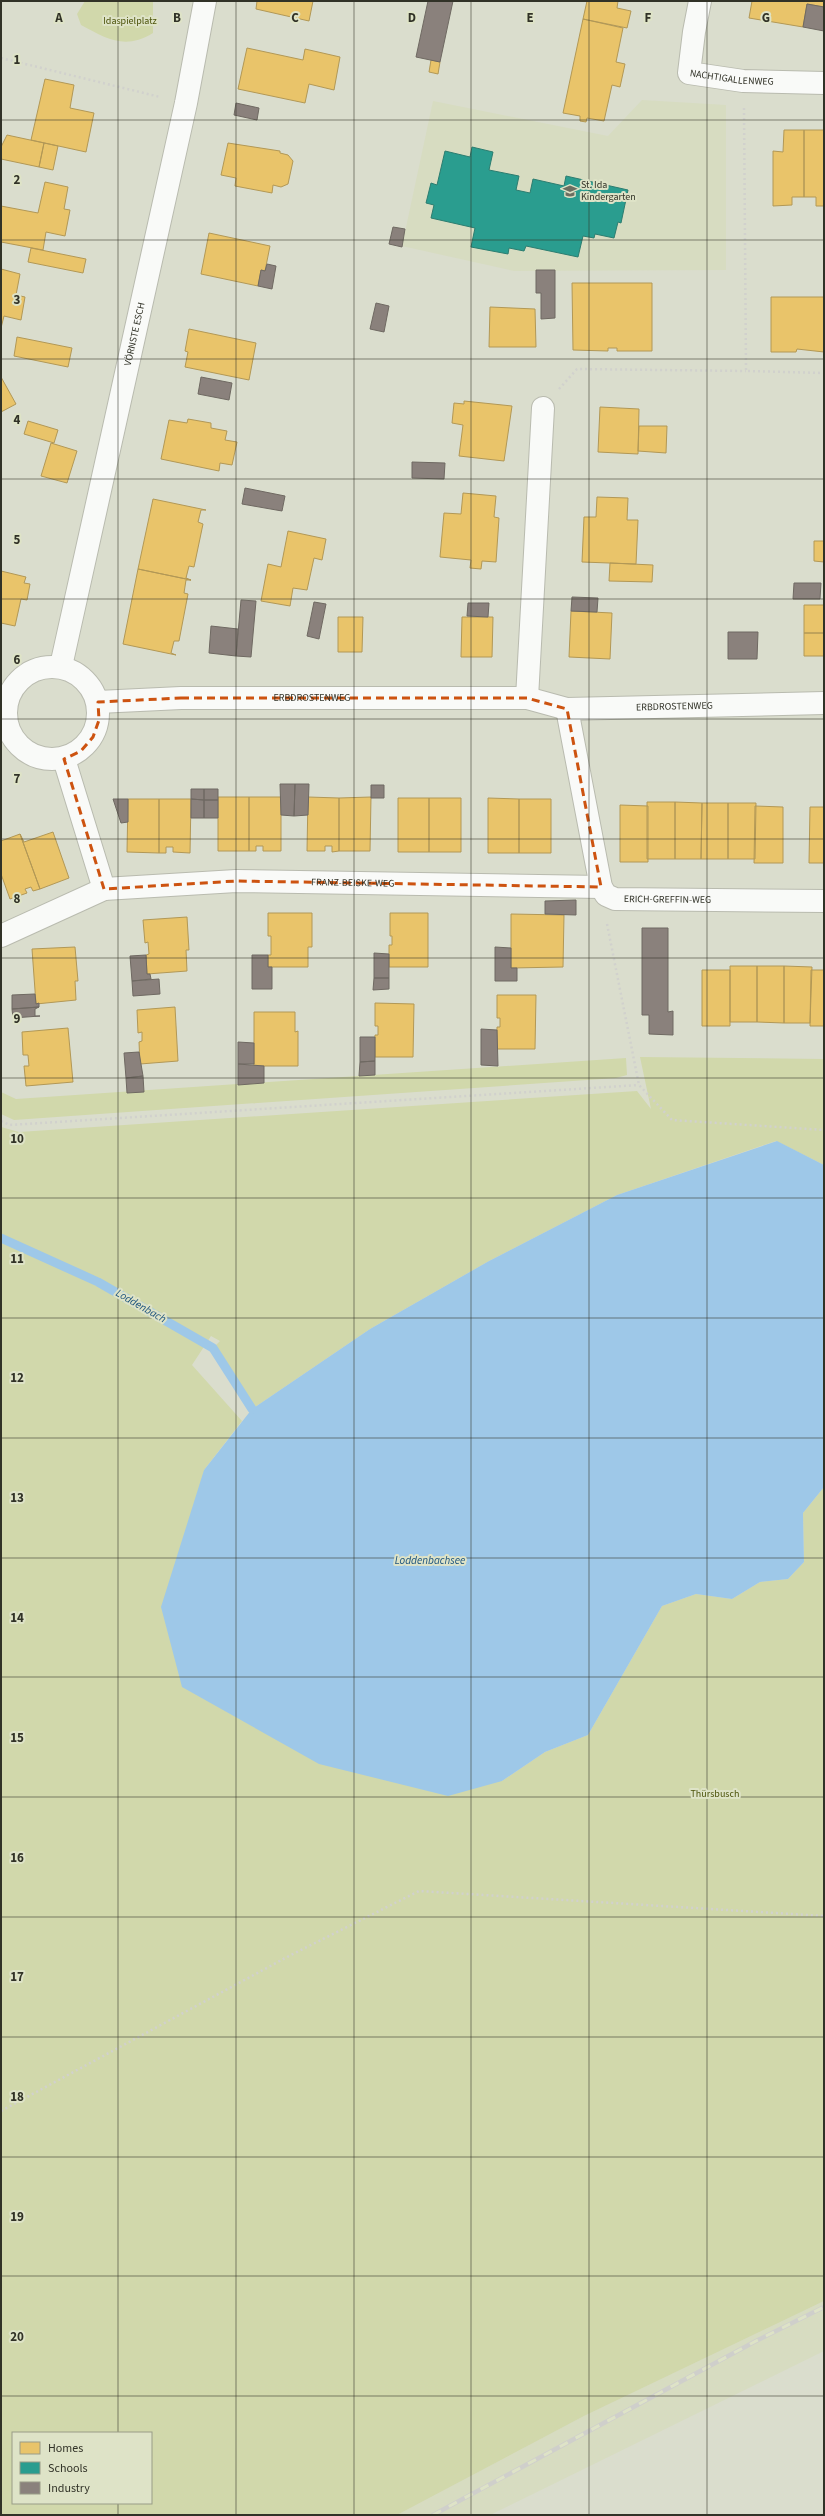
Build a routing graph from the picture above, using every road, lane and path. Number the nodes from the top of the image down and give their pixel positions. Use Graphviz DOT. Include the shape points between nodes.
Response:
graph roads {
  1 [pos="205,1"];
  2 [pos="700,1"];
  3 [pos="1,58"];
  4 [pos="743,82"];
  5 [pos="824,83"];
  6 [pos="186,103"];
  7 [pos="746,371"];
  8 [pos="824,373"];
  9 [pos="543,408"];
  10 [pos="61,666"];
  11 [pos="5,689"];
  12 [pos="527,698"];
  13 [pos="98,702"];
  14 [pos="824,703"];
  15 [pos="568,710"];
  16 [pos="6,741"];
  17 [pos="64,758"];
  18 [pos="104,889"];
  19 [pos="603,891"];
  20 [pos="824,902"];
  21 [pos="1,936"];
  22 [pos="639,1085"];
  23 [pos="1,1121"];
  24 [pos="824,1130"];
  25 [pos="824,1916"];
  26 [pos="1,2111"];
  1 -- 6 [label="street, VÖRNSTE ESCH"];
  2 -- 4 [label="street, NACHTIGALLENWEG" via="689,73"];
  3 -- 6 [label="path"];
  4 -- 5 [label="street, NACHTIGALLENWEG"];
  4 -- 7 [label="path"];
  6 -- 10 [label="street, VÖRNSTE ESCH"];
  7 -- 8 [label="path"];
  7 -- 9 [label="path" via="576,369"];
  9 -- 12 [label="street"];
  10 -- 11 [label="street" via="40,667"];
  10 -- 13 [label="street" via="78,673 91,686"];
  11 -- 16 [label="street"];
  12 -- 13 [label="street, ERBDROSTENWEG" via="180,698"];
  12 -- 15 [label="street, ERBDROSTENWEG"];
  13 -- 17 [label="street" via="99,720 93,737 81,751"];
  14 -- 15 [label="street, ERBDROSTENWEG"];
  15 -- 19 [label="street"];
  16 -- 17 [label="street" via="44,759"];
  17 -- 18 [label="street"];
  18 -- 19 [label="street, FRANZ-BEISKE-WEG" via="236,881"];
  18 -- 21 [label="street, FRANZ-BEISKE-WEG"];
  19 -- 20 [label="street, ERICH-GREFFIN-WEG" via="615,899"];
  19 -- 22 [label="path"];
  22 -- 23 [label="path" via="10,1125"];
  22 -- 24 [label="path" via="672,1120"];
  25 -- 26 [label="path" via="419,1891 289,1956"];
}
